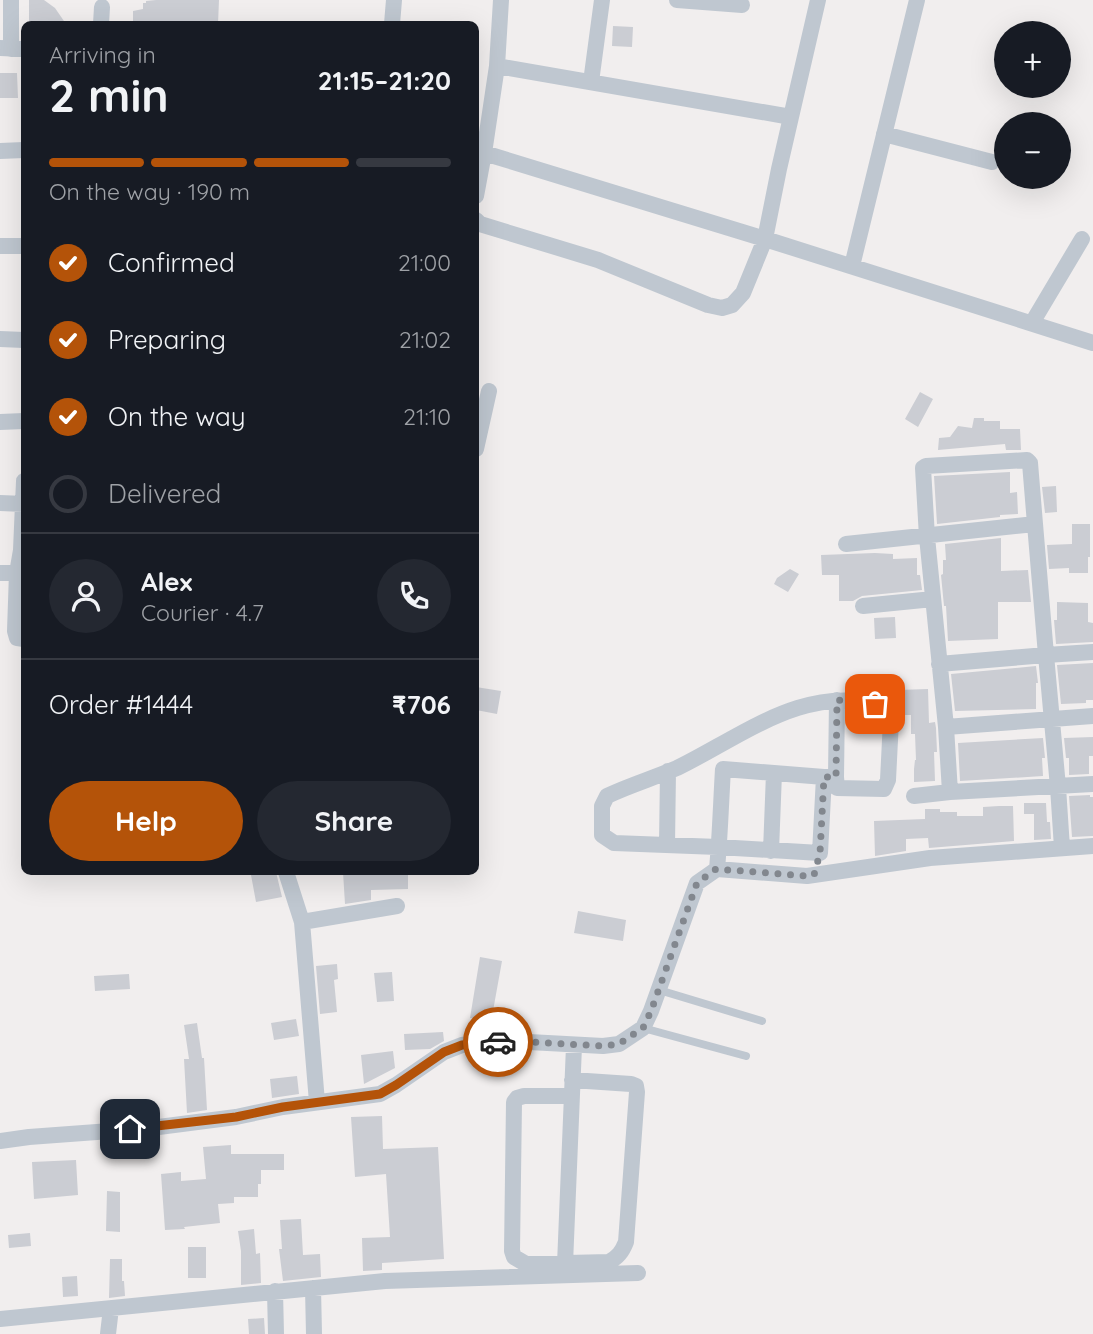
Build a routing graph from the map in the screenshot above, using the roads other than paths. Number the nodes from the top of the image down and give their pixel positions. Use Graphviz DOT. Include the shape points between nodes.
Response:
graph roads {
  1 [pos="11,0"];
  2 [pos="394,0"];
  3 [pos="501,0"];
  4 [pos="602,0"];
  5 [pos="677,0"];
  6 [pos="818,0"];
  7 [pos="917,0"];
  8 [pos="742,5"];
  9 [pos="102,7"];
  10 [pos="101,21"];
  11 [pos="392,21"];
  12 [pos="12,49"];
  13 [pos="497,66"];
  14 [pos="591,82"];
  15 [pos="791,117"];
  16 [pos="884,134"];
  17 [pos="0,150"];
  18 [pos="21,150"];
  19 [pos="484,153"];
  20 [pos="992,162"];
  21 [pos="479,180"];
  22 [pos="479,223"];
  23 [pos="765,239"];
  24 [pos="1082,239"];
  25 [pos="0,246"];
  26 [pos="21,246"];
  27 [pos="852,266"];
  28 [pos="1032,323"];
  29 [pos="0,339"];
  30 [pos="21,340"];
  31 [pos="1093,343"];
  32 [pos="489,391"];
  33 [pos="21,421"];
  34 [pos="0,422"];
  35 [pos="479,436"];
  36 [pos="0,503"];
  37 [pos="21,504"];
  38 [pos="1035,524"];
  39 [pos="927,537"];
  40 [pos="846,544"];
  41 [pos="21,550"];
  42 [pos="0,573"];
  43 [pos="21,574"];
  44 [pos="933,599"];
  45 [pos="863,606"];
  46 [pos="21,639"];
  47 [pos="1093,652"];
  48 [pos="1045,655"];
  49 [pos="939,664"];
  50 [pos="837,700"];
  51 [pos="1093,716"];
  52 [pos="1051,719"];
  53 [pos="946,727"];
  54 [pos="708,750"];
  55 [pos="723,769"];
  56 [pos="668,771"];
  57 [pos="774,773"];
  58 [pos="830,777"];
  59 [pos="1093,785"];
  60 [pos="1058,787"];
  61 [pos="950,792"];
  62 [pos="914,796"];
  63 [pos="667,845"];
  64 [pos="1093,846"];
  65 [pos="718,847"];
  66 [pos="1062,848"];
  67 [pos="771,851"];
  68 [pos="820,853"];
  69 [pos="716,869"];
  70 [pos="287,875"];
  71 [pos="814,875"];
  72 [pos="397,906"];
  73 [pos="302,922"];
  74 [pos="659,989"];
  75 [pos="762,1021"];
  76 [pos="643,1028"];
  77 [pos="573,1046"];
  78 [pos="746,1056"];
  79 [pos="572,1088"];
  80 [pos="317,1102"];
  81 [pos="0,1141"];
  82 [pos="565,1264"];
  83 [pos="638,1273"];
  84 [pos="313,1288"];
  85 [pos="275,1291"];
  86 [pos="111,1308"];
  87 [pos="0,1319"];
  88 [pos="108,1334"];
  89 [pos="276,1334"];
  90 [pos="314,1334"];
  1 -- 12 [label="street"];
  2 -- 11 [label="street"];
  3 -- 13 [label="street"];
  4 -- 14 [label="street"];
  5 -- 8 [label="street"];
  6 -- 15 [label="street"];
  7 -- 16 [label="street"];
  9 -- 10 [label="street"];
  13 -- 14 [label="street"];
  13 -- 19 [label="street"];
  14 -- 15 [label="street"];
  15 -- 23 [label="street"];
  16 -- 20 [label="street"];
  16 -- 27 [label="street"];
  17 -- 18 [label="street"];
  19 -- 21 [label="street"];
  19 -- 23 [label="street"];
  22 -- 23 [label="street" via="598,260 722,308 743,293"];
  23 -- 27 [label="street"];
  24 -- 28 [label="street"];
  25 -- 26 [label="street"];
  27 -- 28 [label="street"];
  28 -- 31 [label="street"];
  29 -- 30 [label="street"];
  32 -- 35 [label="street"];
  33 -- 34 [label="street"];
  36 -- 37 [label="street"];
  38 -- 39 [label="street"];
  38 -- 39 [label="street" via="1029,461 926,466 922,472"];
  38 -- 48 [label="street"];
  39 -- 40 [label="street"];
  39 -- 44 [label="street"];
  41 -- 43 [label="street"];
  42 -- 43 [label="street"];
  43 -- 46 [label="street" via="15,631"];
  44 -- 45 [label="street"];
  44 -- 49 [label="street"];
  47 -- 48 [label="street"];
  48 -- 49 [label="street"];
  48 -- 52 [label="street"];
  49 -- 53 [label="street"];
  50 -- 54 [label="street" via="784,713"];
  50 -- 58 [label="street"];
  50 -- 58 [label="street" via="884,707 891,720 888,780 884,789 837,789"];
  51 -- 52 [label="street"];
  52 -- 53 [label="street"];
  52 -- 60 [label="street"];
  53 -- 61 [label="street"];
  54 -- 55 [label="street"];
  54 -- 56 [label="street"];
  55 -- 57 [label="street"];
  55 -- 65 [label="street"];
  56 -- 63 [label="street"];
  56 -- 63 [label="street" via="607,796 602,806 602,835 614,844"];
  57 -- 58 [label="street"];
  57 -- 67 [label="street"];
  58 -- 68 [label="street"];
  59 -- 60 [label="street"];
  60 -- 61 [label="street"];
  60 -- 66 [label="street"];
  61 -- 62 [label="street"];
  63 -- 65 [label="street"];
  64 -- 66 [label="street"];
  65 -- 67 [label="street"];
  65 -- 69 [label="street"];
  66 -- 71 [label="street" via="930,858"];
  67 -- 68 [label="street"];
  68 -- 71 [label="street"];
  69 -- 71 [label="street"];
  69 -- 74 [label="street" via="697,883"];
  70 -- 73 [label="street"];
  72 -- 73 [label="street"];
  73 -- 80 [label="street"];
  74 -- 75 [label="lane"];
  74 -- 76 [label="street"];
  76 -- 77 [label="street" via="619,1044"];
  76 -- 78 [label="lane"];
  77 -- 79 [label="street"];
  77 -- 80 [label="street" via="529,1042 462,1045 380,1094"];
  79 -- 82 [label="street"];
  79 -- 82 [label="street" via="517,1098 513,1107 512,1251 526,1264"];
  79 -- 82 [label="street" via="631,1084 637,1092 623,1250 609,1262"];
  80 -- 81 [label="street" via="151,1128"];
  83 -- 84 [label="street" via="385,1281"];
  84 -- 85 [label="street"];
  84 -- 90 [label="street"];
  85 -- 86 [label="street"];
  85 -- 89 [label="street"];
  86 -- 87 [label="street"];
  86 -- 88 [label="street"];
}
